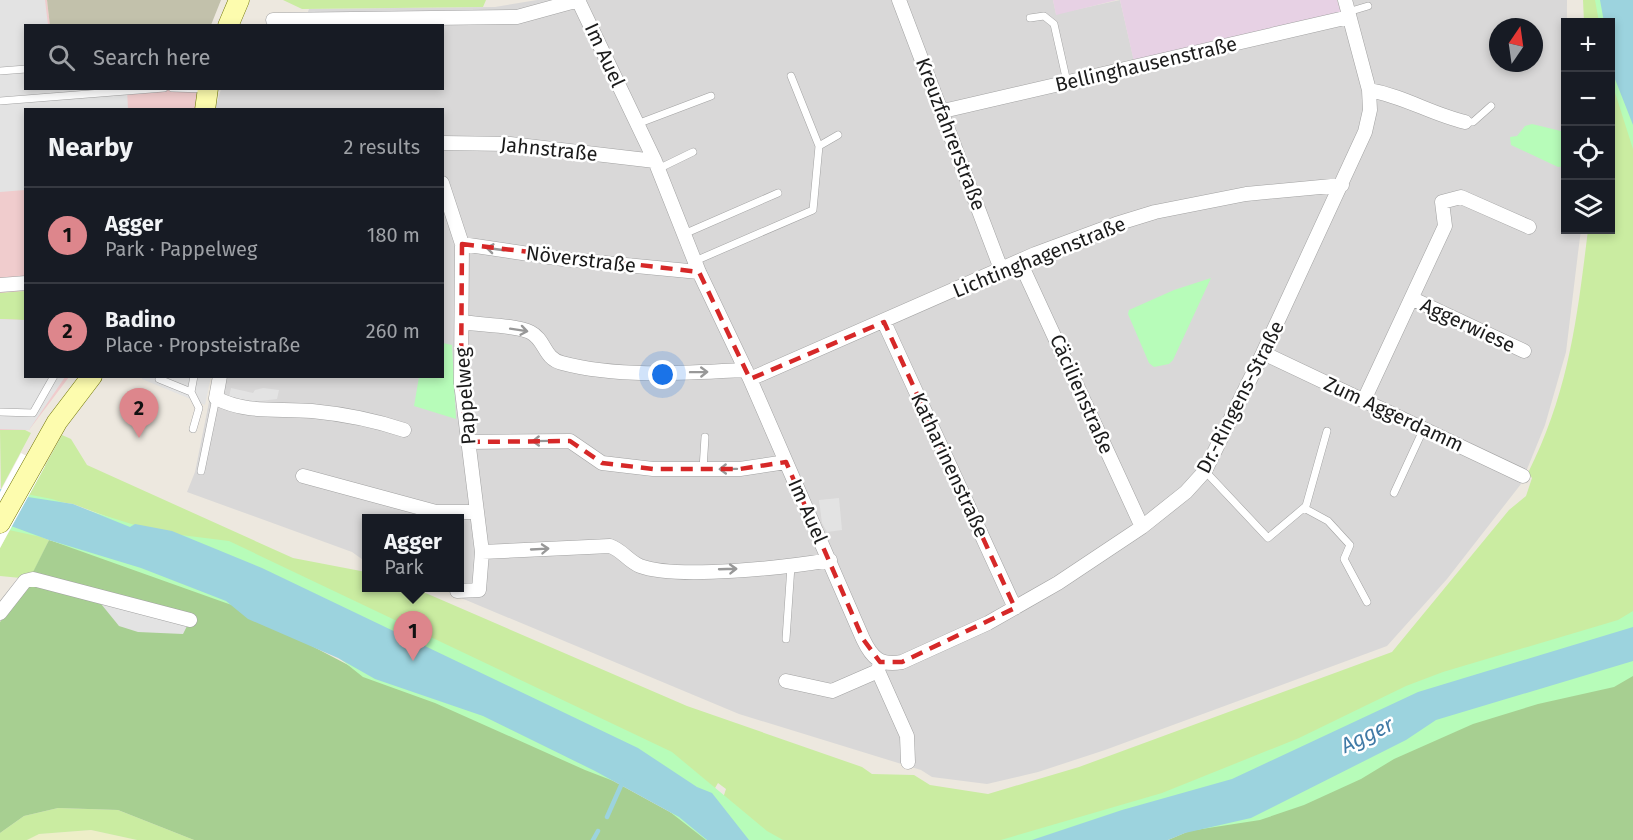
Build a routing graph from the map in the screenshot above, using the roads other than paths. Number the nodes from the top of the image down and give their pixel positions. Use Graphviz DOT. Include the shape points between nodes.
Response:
graph roads {
  1 [pos="239,0"];
  2 [pos="579,0"];
  3 [pos="899,0"];
  4 [pos="1368,6"];
  5 [pos="1347,10"];
  6 [pos="1030,18"];
  7 [pos="273,20"];
  8 [pos="229,24"];
  9 [pos="24,69"];
  10 [pos="0,71"];
  11 [pos="790,76"];
  12 [pos="1067,82"];
  13 [pos="117,90"];
  14 [pos="135,90"];
  15 [pos="208,90"];
  16 [pos="1370,90"];
  17 [pos="120,91"];
  18 [pos="711,96"];
  19 [pos="0,101"];
  20 [pos="1491,106"];
  21 [pos="205,108"];
  22 [pos="943,111"];
  23 [pos="1465,122"];
  24 [pos="638,124"];
  25 [pos="838,135"];
  26 [pos="444,143"];
  27 [pos="819,146"];
  28 [pos="693,152"];
  29 [pos="656,165"];
  30 [pos="1342,185"];
  31 [pos="444,189"];
  32 [pos="778,193"];
  33 [pos="1529,226"];
  34 [pos="684,234"];
  35 [pos="462,244"];
  36 [pos="1020,262"];
  37 [pos="697,267"];
  38 [pos="1001,269"];
  39 [pos="24,283"];
  40 [pos="0,285"];
  41 [pos="1413,299"];
  42 [pos="462,322"];
  43 [pos="884,322"];
  44 [pos="1524,351"];
  45 [pos="1263,353"];
  46 [pos="748,374"];
  47 [pos="53,378"];
  48 [pos="90,378"];
  49 [pos="194,378"];
  50 [pos="220,378"];
  51 [pos="159,379"];
  52 [pos="191,392"];
  53 [pos="216,398"];
  54 [pos="1364,400"];
  55 [pos="0,412"];
  56 [pos="1424,428"];
  57 [pos="193,429"];
  58 [pos="404,430"];
  59 [pos="1327,431"];
  60 [pos="705,437"];
  61 [pos="467,442"];
  62 [pos="786,462"];
  63 [pos="703,469"];
  64 [pos="201,471"];
  65 [pos="1206,471"];
  66 [pos="303,476"];
  67 [pos="1523,476"];
  68 [pos="1394,493"];
  69 [pos="1304,508"];
  70 [pos="476,512"];
  71 [pos="0,523"];
  72 [pos="1142,527"];
  73 [pos="482,552"];
  74 [pos="830,560"];
  75 [pos="790,566"];
  76 [pos="464,591"];
  77 [pos="1367,602"];
  78 [pos="1015,608"];
  79 [pos="0,613"];
  80 [pos="190,620"];
  81 [pos="786,639"];
  82 [pos="879,666"];
  83 [pos="786,681"];
  84 [pos="908,762"];
  1 -- 8 [label="street"];
  2 -- 7 [label="street, Im Auel" via="517,17"];
  2 -- 24 [label="street, Im Auel"];
  3 -- 22 [label="street, Kreuzfahrerstraße"];
  4 -- 5 [label="lane"];
  5 -- 12 [label="street, Bellinghausenstraße"];
  5 -- 16 [label="street, Dr.-Ringens-Straße"];
  6 -- 12 [label="lane" via="1044,16 1054,24"];
  9 -- 10 [label="lane"];
  11 -- 27 [label="lane"];
  12 -- 22 [label="street, Bellinghausenstraße"];
  13 -- 17 [label="lane"];
  14 -- 17 [label="lane"];
  15 -- 21 [label="street"];
  16 -- 23 [label="street" via="1396,95"];
  16 -- 30 [label="street, Dr.-Ringens-Straße" via="1365,132"];
  17 -- 19 [label="lane"];
  18 -- 24 [label="lane"];
  20 -- 23 [label="lane" via="1473,122"];
  22 -- 38 [label="street, Kreuzfahrerstraße"];
  24 -- 29 [label="street, Im Auel"];
  25 -- 27 [label="lane"];
  26 -- 29 [label="street, Jahnstraße" via="510,144"];
  27 -- 37 [label="lane" via="813,210"];
  28 -- 29 [label="lane"];
  29 -- 34 [label="street, Im Auel"];
  30 -- 36 [label="street, Lichtinghagenstraße" via="1246,194 1155,212 1072,239"];
  30 -- 45 [label="street, Dr.-Ringens-Straße"];
  31 -- 35 [label="street, Pappelweg"];
  32 -- 34 [label="lane"];
  33 -- 41 [label="street, Aggerwiese" via="1461,196 1442,202 1445,226"];
  34 -- 37 [label="street, Im Auel"];
  37 -- 35 [label="street, Növerstraße, one-way" via="562,259"];
  35 -- 42 [label="street, Pappelweg"];
  36 -- 38 [label="street, Lichtinghagenstraße"];
  36 -- 72 [label="street, Cäcilienstraße"];
  37 -- 46 [label="street, Im Auel"];
  38 -- 43 [label="street, Lichtinghagenstraße"];
  39 -- 40 [label="street"];
  41 -- 44 [label="street, Aggerwiese"];
  41 -- 54 [label="street, Aggerwiese"];
  42 -- 46 [label="street, one-way" via="529,331 540,338 547,356 591,368"];
  42 -- 61 [label="street, Pappelweg" via="461,383"];
  43 -- 46 [label="street, Lichtinghagenstraße"];
  43 -- 78 [label="street, Katharinenstraße"];
  45 -- 54 [label="street, Zum Aggerdamm"];
  45 -- 65 [label="street, Dr.-Ringens-Straße"];
  46 -- 62 [label="street, Im Auel"];
  47 -- 55 [label="lane" via="33,413"];
  48 -- 71 [label="street" via="34,460"];
  49 -- 52 [label="lane"];
  50 -- 53 [label="street"];
  51 -- 52 [label="lane"];
  52 -- 57 [label="lane" via="199,408"];
  53 -- 58 [label="street" via="256,410 315,411 375,420"];
  53 -- 64 [label="lane"];
  54 -- 56 [label="street, Zum Aggerdamm"];
  56 -- 67 [label="street, Zum Aggerdamm"];
  56 -- 68 [label="lane"];
  59 -- 69 [label="lane"];
  60 -- 63 [label="lane"];
  63 -- 61 [label="street, one-way" via="602,463 570,441"];
  61 -- 70 [label="street, Pappelweg"];
  62 -- 63 [label="street, one-way" via="740,469"];
  62 -- 74 [label="street, Im Auel"];
  65 -- 69 [label="lane" via="1268,538"];
  65 -- 72 [label="street, Dr.-Ringens-Straße"];
  66 -- 70 [label="street" via="436,512"];
  69 -- 77 [label="lane" via="1328,521 1350,545 1344,559"];
  70 -- 73 [label="street, Pappelweg"];
  72 -- 78 [label="street, Dr.-Ringens-Straße"];
  73 -- 75 [label="street, one-way" via="609,546 642,566 677,571"];
  73 -- 76 [label="street, Pappelweg" via="478,590"];
  74 -- 75 [label="street"];
  74 -- 82 [label="street, Im Auel" via="869,653"];
  75 -- 81 [label="lane"];
  78 -- 82 [label="street, Dr.-Ringens-Straße" via="902,662"];
  79 -- 80 [label="street" via="25,581 33,579"];
  82 -- 83 [label="street, Dr.-Ringens-Straße" via="832,691"];
  82 -- 84 [label="street, Im Auel" via="907,736"];
}
